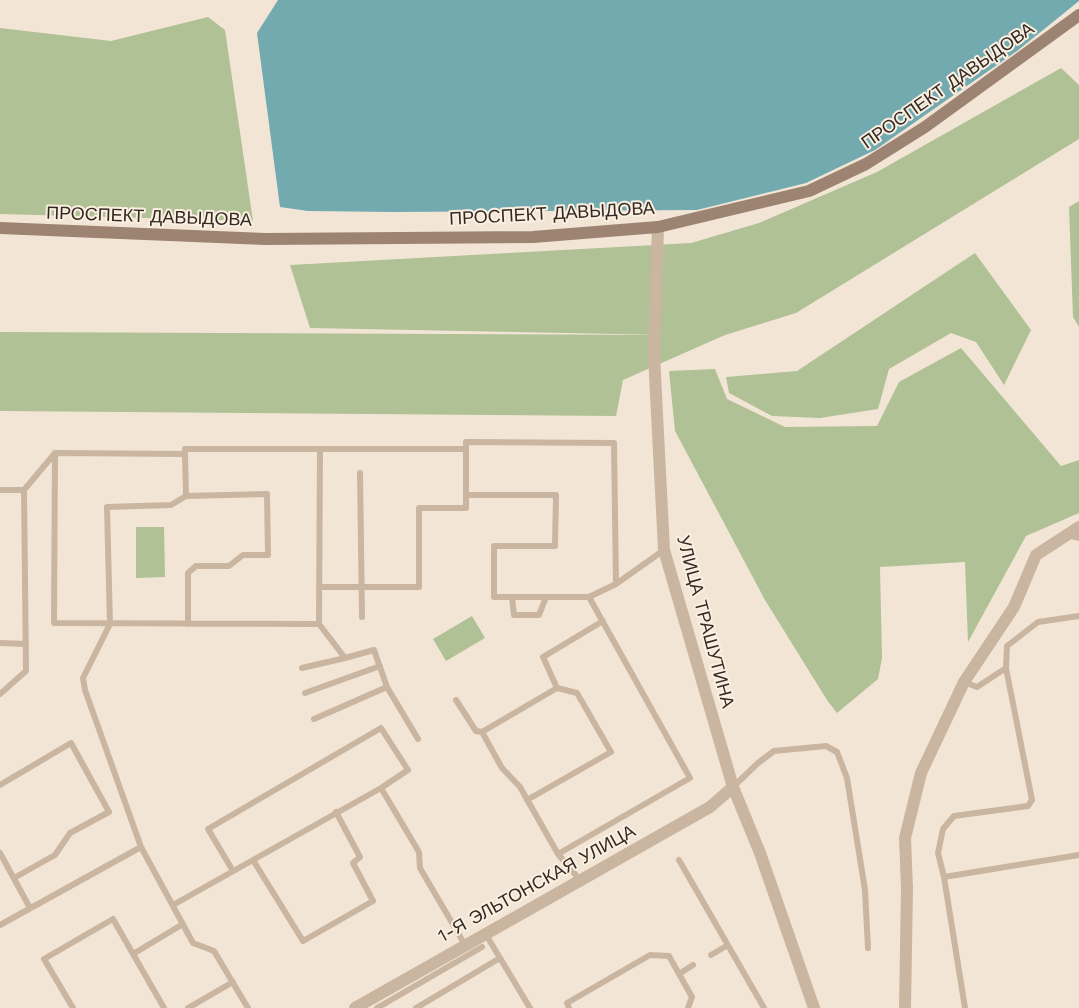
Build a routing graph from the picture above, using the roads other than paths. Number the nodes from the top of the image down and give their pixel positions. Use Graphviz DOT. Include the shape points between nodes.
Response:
graph roads {
  1 [pos="1079,15"];
  2 [pos="658,227"];
  3 [pos="0,228"];
  4 [pos="320,449"];
  5 [pos="466,450"];
  6 [pos="55,453"];
  7 [pos="185,454"];
  8 [pos="360,474"];
  9 [pos="0,490"];
  10 [pos="24,490"];
  11 [pos="466,495"];
  12 [pos="186,496"];
  13 [pos="1079,528"];
  14 [pos="1073,536"];
  15 [pos="664,550"];
  16 [pos="616,584"];
  17 [pos="320,587"];
  18 [pos="362,587"];
  19 [pos="512,597"];
  20 [pos="546,597"];
  21 [pos="589,597"];
  22 [pos="1079,616"];
  23 [pos="362,617"];
  24 [pos="604,621"];
  25 [pos="110,624"];
  26 [pos="188,624"];
  27 [pos="319,624"];
  28 [pos="0,644"];
  29 [pos="26,644"];
  30 [pos="345,658"];
  31 [pos="380,666"];
  32 [pos="302,668"];
  33 [pos="1006,668"];
  34 [pos="964,682"];
  35 [pos="387,687"];
  36 [pos="557,688"];
  37 [pos="305,693"];
  38 [pos="0,694"];
  39 [pos="456,700"];
  40 [pos="314,719"];
  41 [pos="482,732"];
  42 [pos="418,739"];
  43 [pos="0,785"];
  44 [pos="733,787"];
  45 [pos="381,788"];
  46 [pos="527,800"];
  47 [pos="336,812"];
  48 [pos="141,847"];
  49 [pos="0,853"];
  50 [pos="558,854"];
  51 [pos="1079,855"];
  52 [pos="253,860"];
  53 [pos="679,860"];
  54 [pos="233,871"];
  55 [pos="944,877"];
  56 [pos="14,878"];
  57 [pos="580,880"];
  58 [pos="173,905"];
  59 [pos="30,908"];
  60 [pos="183,924"];
  61 [pos="0,925"];
  62 [pos="485,933"];
  63 [pos="465,945"];
  64 [pos="728,945"];
  65 [pos="482,947"];
  66 [pos="868,948"];
  67 [pos="133,954"];
  68 [pos="711,955"];
  69 [pos="500,958"];
  70 [pos="693,965"];
  71 [pos="679,974"];
  72 [pos="233,982"];
  73 [pos="73,1008"];
  74 [pos="164,1008"];
  75 [pos="188,1008"];
  76 [pos="248,1008"];
  77 [pos="355,1008"];
  78 [pos="377,1008"];
  79 [pos="416,1008"];
  80 [pos="530,1008"];
  81 [pos="569,1008"];
  82 [pos="688,1008"];
  83 [pos="764,1008"];
  84 [pos="814,1008"];
  85 [pos="905,1008"];
  86 [pos="965,1008"];
  1 -- 2 [label="street, ПРОСПЕКТ ДАВЫДОВА" via="925,127 866,164 809,191"];
  2 -- 3 [label="street, ПРОСПЕКТ ДАВЫДОВА" via="533,237 265,240"];
  2 -- 15 [label="street, УЛИЦА ТРАШУТИНА" via="654,355"];
  4 -- 5 [label="lane"];
  4 -- 7 [label="lane" via="185,449"];
  4 -- 17 [label="lane"];
  5 -- 11 [label="lane"];
  5 -- 16 [label="lane" via="466,442 614,443"];
  6 -- 7 [label="lane"];
  6 -- 10 [label="lane"];
  6 -- 25 [label="lane" via="54,624"];
  7 -- 12 [label="lane"];
  8 -- 18 [label="lane"];
  9 -- 10 [label="lane"];
  10 -- 29 [label="lane"];
  11 -- 18 [label="lane" via="466,508 419,508 418,587"];
  11 -- 19 [label="lane" via="556,495 555,546 494,546 494,597"];
  12 -- 25 [label="lane" via="171,505 107,507"];
  12 -- 26 [label="lane" via="267,494 268,555 243,555 229,566 196,566 188,573"];
  13 -- 14 [label="street"];
  14 -- 34 [label="street" via="1036,555 1014,608"];
  15 -- 16 [label="lane"];
  15 -- 44 [label="street, УЛИЦА ТРАШУТИНА"];
  16 -- 21 [label="lane"];
  17 -- 18 [label="lane"];
  17 -- 27 [label="lane"];
  18 -- 23 [label="lane"];
  19 -- 20 [label="lane"];
  19 -- 20 [label="lane" via="514,615 539,615"];
  20 -- 21 [label="lane"];
  21 -- 24 [label="lane"];
  22 -- 33 [label="lane" via="1038,622 1007,646"];
  24 -- 36 [label="lane" via="543,657"];
  24 -- 50 [label="lane" via="690,778"];
  25 -- 26 [label="lane"];
  25 -- 48 [label="lane" via="83,678"];
  26 -- 27 [label="lane"];
  27 -- 30 [label="lane"];
  28 -- 29 [label="lane"];
  29 -- 38 [label="lane" via="26,671"];
  30 -- 31 [label="lane" via="374,650"];
  30 -- 32 [label="lane"];
  31 -- 35 [label="lane"];
  31 -- 37 [label="lane"];
  33 -- 34 [label="lane" via="977,687"];
  33 -- 55 [label="lane" via="1032,800 1028,806 954,816 943,828 938,853"];
  34 -- 85 [label="street" via="921,773 905,838"];
  35 -- 40 [label="lane"];
  35 -- 42 [label="lane"];
  36 -- 41 [label="lane"];
  36 -- 46 [label="lane" via="577,693 611,752"];
  39 -- 41 [label="lane" via="476,731"];
  41 -- 46 [label="lane" via="502,768"];
  43 -- 56 [label="lane" via="71,743 109,812 70,833 56,855"];
  44 -- 57 [label="street, 1-Я ЭЛЬТОНСКАЯ УЛИЦА" via="710,807"];
  44 -- 66 [label="lane" via="774,751 826,746 837,752 847,778 865,890"];
  44 -- 84 [label="street, УЛИЦА ТРАШУТИНА" via="760,853"];
  45 -- 47 [label="lane"];
  45 -- 54 [label="lane" via="408,770 381,728 208,829"];
  45 -- 63 [label="lane" via="419,852 420,868"];
  46 -- 50 [label="lane"];
  47 -- 52 [label="lane"];
  47 -- 52 [label="lane" via="360,857 353,863 373,901 302,941"];
  48 -- 58 [label="lane"];
  48 -- 59 [label="lane"];
  49 -- 56 [label="lane"];
  50 -- 57 [label="lane"];
  51 -- 55 [label="lane"];
  52 -- 54 [label="lane"];
  53 -- 64 [label="lane"];
  54 -- 58 [label="lane"];
  55 -- 86 [label="lane"];
  56 -- 59 [label="lane"];
  57 -- 62 [label="street, 1-Я ЭЛЬТОНСКАЯ УЛИЦА"];
  58 -- 60 [label="lane"];
  59 -- 61 [label="lane"];
  60 -- 67 [label="lane"];
  60 -- 72 [label="lane" via="193,943 214,951"];
  62 -- 63 [label="street, 1-Я ЭЛЬТОНСКАЯ УЛИЦА"];
  62 -- 69 [label="lane"];
  63 -- 77 [label="street, 1-Я ЭЛЬТОНСКАЯ УЛИЦА"];
  64 -- 68 [label="lane"];
  64 -- 83 [label="lane"];
  65 -- 78 [label="lane"];
  67 -- 73 [label="lane" via="113,919 44,959"];
  67 -- 74 [label="lane"];
  69 -- 79 [label="lane"];
  69 -- 80 [label="lane"];
  70 -- 71 [label="lane"];
  71 -- 81 [label="lane" via="669,956 650,955 567,1003"];
  71 -- 82 [label="lane" via="692,997"];
  72 -- 75 [label="lane"];
  72 -- 76 [label="lane"];
}
